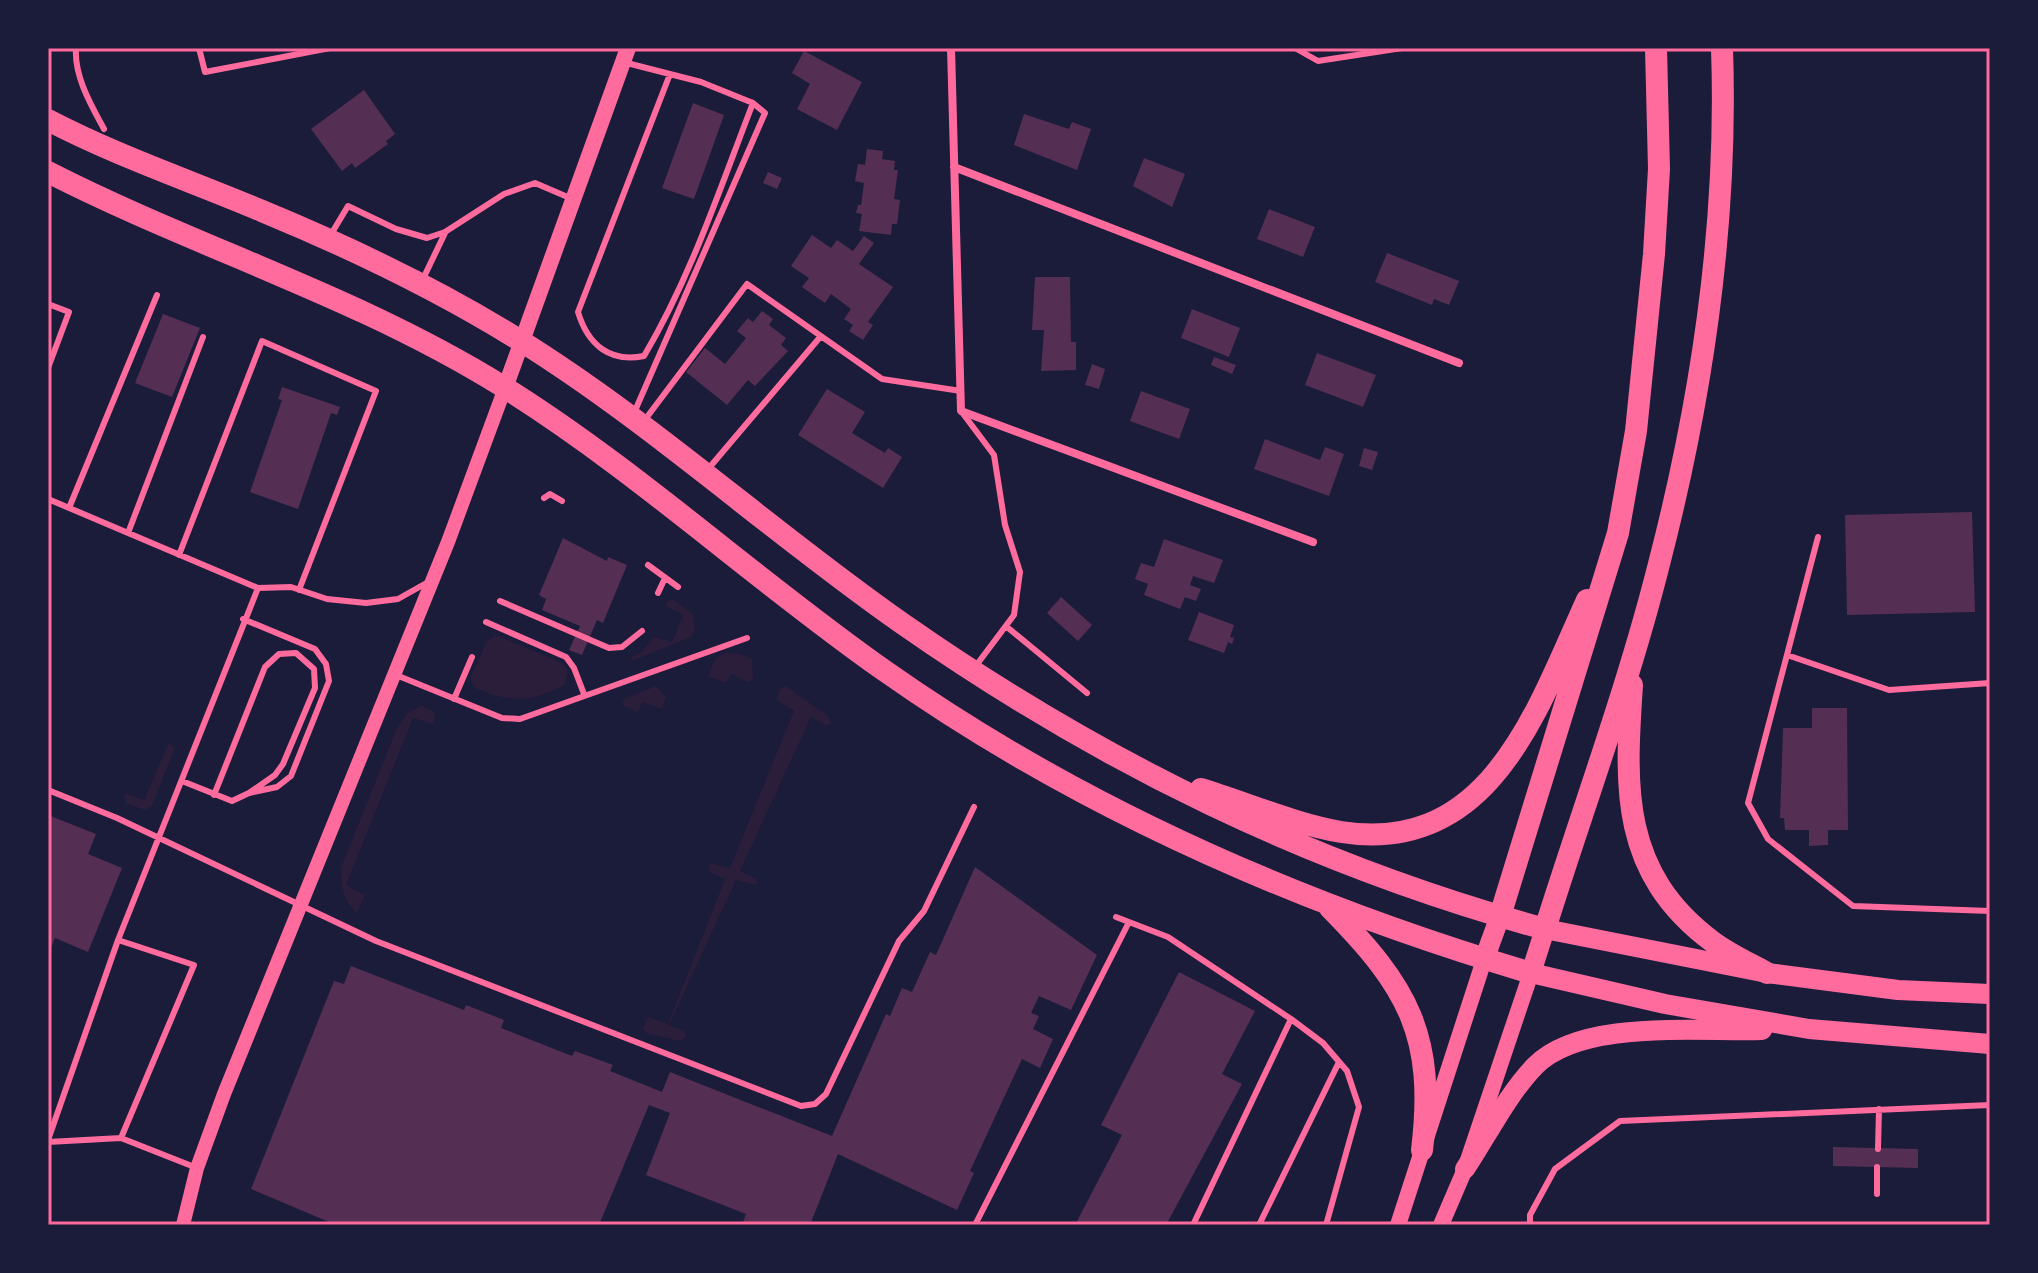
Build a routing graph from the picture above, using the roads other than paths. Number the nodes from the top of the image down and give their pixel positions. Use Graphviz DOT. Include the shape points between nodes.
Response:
graph roads {
  1 [pos="76,48"];
  2 [pos="199,48"];
  3 [pos="330,48"];
  4 [pos="951,48"];
  5 [pos="1295,48"];
  6 [pos="1402,48"];
  7 [pos="1656,48"];
  8 [pos="1722,48"];
  9 [pos="626,55"];
  10 [pos="670,74"];
  11 [pos="753,103"];
  12 [pos="48,120"];
  13 [pos="104,129"];
  14 [pos="954,167"];
  15 [pos="48,172"];
  16 [pos="573,199"];
  17 [pos="445,232"];
  18 [pos="328,239"];
  19 [pos="420,284"];
  20 [pos="157,295"];
  21 [pos="48,304"];
  22 [pos="821,336"];
  23 [pos="203,337"];
  24 [pos="522,342"];
  25 [pos="1459,363"];
  26 [pos="48,368"];
  27 [pos="505,388"];
  28 [pos="961,391"];
  29 [pos="961,411"];
  30 [pos="635,423"];
  31 [pos="704,474"];
  32 [pos="544,498"];
  33 [pos="48,499"];
  34 [pos="562,501"];
  35 [pos="69,508"];
  36 [pos="128,533"];
  37 [pos="1618,533"];
  38 [pos="1818,537"];
  39 [pos="1313,542"];
  40 [pos="179,555"];
  41 [pos="648,565"];
  42 [pos="665,578"];
  43 [pos="433,579"];
  44 [pos="678,587"];
  45 [pos="258,588"];
  46 [pos="299,590"];
  47 [pos="658,593"];
  48 [pos="500,601"];
  49 [pos="243,619"];
  50 [pos="486,622"];
  51 [pos="1007,627"];
  52 [pos="642,631"];
  53 [pos="747,638"];
  54 [pos="1635,651"];
  55 [pos="1787,655"];
  56 [pos="472,657"];
  57 [pos="972,671"];
  58 [pos="393,673"];
  59 [pos="1990,683"];
  60 [pos="1087,693"];
  61 [pos="584,694"];
  62 [pos="454,699"];
  63 [pos="1126,765"];
  64 [pos="182,781"];
  65 [pos="48,790"];
  66 [pos="249,793"];
  67 [pos="214,795"];
  68 [pos="974,807"];
  69 [pos="158,840"];
  70 [pos="1323,902"];
  71 [pos="301,906"];
  72 [pos="1990,911"];
  73 [pos="1500,916"];
  74 [pos="1116,917"];
  75 [pos="1128,924"];
  76 [pos="1545,929"];
  77 [pos="118,940"];
  78 [pos="1484,960"];
  79 [pos="1531,973"];
  80 [pos="1767,973"];
  81 [pos="1990,994"];
  82 [pos="1291,1019"];
  83 [pos="1809,1029"];
  84 [pos="1990,1044"];
  85 [pos="1339,1062"];
  86 [pos="1990,1105"];
  87 [pos="1879,1109"];
  88 [pos="121,1138"];
  89 [pos="48,1141"];
  90 [pos="1878,1149"];
  91 [pos="1422,1150"];
  92 [pos="1877,1167"];
  93 [pos="197,1168"];
  94 [pos="1465,1169"];
  95 [pos="1877,1194"];
  96 [pos="183,1225"];
  97 [pos="975,1225"];
  98 [pos="1193,1225"];
  99 [pos="1259,1225"];
  100 [pos="1326,1225"];
  101 [pos="1398,1225"];
  102 [pos="1441,1225"];
  103 [pos="1530,1225"];
  1 -- 13 [label="lane" via="89,101"];
  2 -- 3 [label="lane" via="205,72"];
  4 -- 14 [label="street"];
  5 -- 6 [label="lane" via="1318,61"];
  7 -- 37 [label="highway" via="1659,169 1654,254 1636,431"];
  8 -- 54 [label="highway" via="1721,169 1695,394 1680,477"];
  9 -- 10 [label="lane"];
  9 -- 16 [label="main road"];
  10 -- 11 [label="lane"];
  10 -- 11 [label="lane" via="578,312 584,332 598,347 629,359 644,356 689,268"];
  11 -- 30 [label="lane" via="765,113"];
  12 -- 18 [label="highway"];
  14 -- 25 [label="street"];
  14 -- 28 [label="street"];
  15 -- 27 [label="highway" via="332,295"];
  16 -- 17 [label="lane" via="535,183 504,194"];
  16 -- 24 [label="main road"];
  17 -- 18 [label="lane" via="427,238 348,206"];
  17 -- 19 [label="lane"];
  18 -- 19 [label="highway"];
  19 -- 24 [label="highway"];
  20 -- 35 [label="lane"];
  21 -- 26 [label="lane" via="69,312"];
  22 -- 28 [label="lane" via="882,379"];
  22 -- 30 [label="lane" via="747,284"];
  22 -- 31 [label="lane"];
  23 -- 36 [label="lane"];
  24 -- 27 [label="main road"];
  24 -- 30 [label="highway"];
  27 -- 43 [label="street"];
  27 -- 70 [label="highway" via="958,721 1108,808"];
  28 -- 29 [label="street"];
  29 -- 39 [label="street"];
  29 -- 51 [label="lane" via="994,455 1005,525 1020,572 1014,615"];
  30 -- 31 [label="highway"];
  31 -- 57 [label="highway"];
  32 -- 34 [label="lane" via="550,494"];
  33 -- 35 [label="lane"];
  35 -- 36 [label="lane"];
  36 -- 40 [label="lane"];
  37 -- 63 [label="highway" via="1511,756 1486,787 1436,820 1390,834 1344,832"];
  37 -- 73 [label="highway"];
  38 -- 55 [label="lane"];
  40 -- 45 [label="lane"];
  40 -- 46 [label="lane" via="262,341 376,391"];
  41 -- 42 [label="lane"];
  42 -- 44 [label="lane"];
  42 -- 47 [label="lane"];
  43 -- 46 [label="lane" via="398,599 366,603"];
  43 -- 58 [label="street"];
  45 -- 46 [label="lane"];
  45 -- 49 [label="lane"];
  48 -- 52 [label="lane" via="609,648 622,647"];
  49 -- 64 [label="lane"];
  49 -- 66 [label="lane" via="315,649 329,675 327,693 294,771 283,784"];
  50 -- 61 [label="lane" via="566,657"];
  51 -- 57 [label="lane"];
  51 -- 60 [label="lane"];
  53 -- 61 [label="lane"];
  54 -- 76 [label="highway"];
  54 -- 80 [label="highway" via="1628,797 1646,862 1692,923"];
  55 -- 59 [label="lane" via="1889,690"];
  55 -- 72 [label="lane" via="1748,803 1768,839 1853,906"];
  56 -- 62 [label="lane"];
  57 -- 63 [label="highway"];
  58 -- 62 [label="lane"];
  58 -- 71 [label="street"];
  61 -- 62 [label="lane" via="510,719"];
  63 -- 73 [label="highway" via="1321,855"];
  64 -- 67 [label="lane"];
  64 -- 69 [label="lane"];
  65 -- 69 [label="lane"];
  66 -- 67 [label="lane" via="232,801"];
  66 -- 67 [label="lane" via="281,768 315,688 314,669 296,653 279,654 265,667"];
  68 -- 71 [label="lane" via="924,911 899,941 826,1094 808,1106 457,973"];
  69 -- 71 [label="lane"];
  69 -- 77 [label="lane"];
  70 -- 78 [label="highway"];
  70 -- 91 [label="highway" via="1378,957 1405,999 1424,1072 1427,1115"];
  71 -- 93 [label="street"];
  73 -- 76 [label="highway"];
  73 -- 78 [label="main road"];
  74 -- 75 [label="lane"];
  75 -- 82 [label="lane" via="1168,937"];
  75 -- 97 [label="lane"];
  76 -- 79 [label="main road"];
  76 -- 80 [label="main road"];
  77 -- 88 [label="lane" via="194,965"];
  77 -- 89 [label="lane"];
  78 -- 79 [label="highway"];
  78 -- 91 [label="main road"];
  79 -- 83 [label="main road"];
  79 -- 94 [label="main road"];
  80 -- 81 [label="main road" via="1898,990"];
  82 -- 85 [label="lane"];
  82 -- 98 [label="lane"];
  83 -- 84 [label="main road"];
  83 -- 94 [label="main road" via="1628,1032 1565,1044 1528,1074"];
  85 -- 99 [label="lane"];
  85 -- 100 [label="lane" via="1359,1107"];
  86 -- 87 [label="lane"];
  87 -- 90 [label="lane"];
  87 -- 103 [label="lane" via="1620,1121 1555,1169 1530,1215"];
  88 -- 89 [label="lane"];
  88 -- 93 [label="lane"];
  91 -- 101 [label="main road"];
  92 -- 95 [label="lane"];
  93 -- 96 [label="street"];
  94 -- 102 [label="main road"];
}
